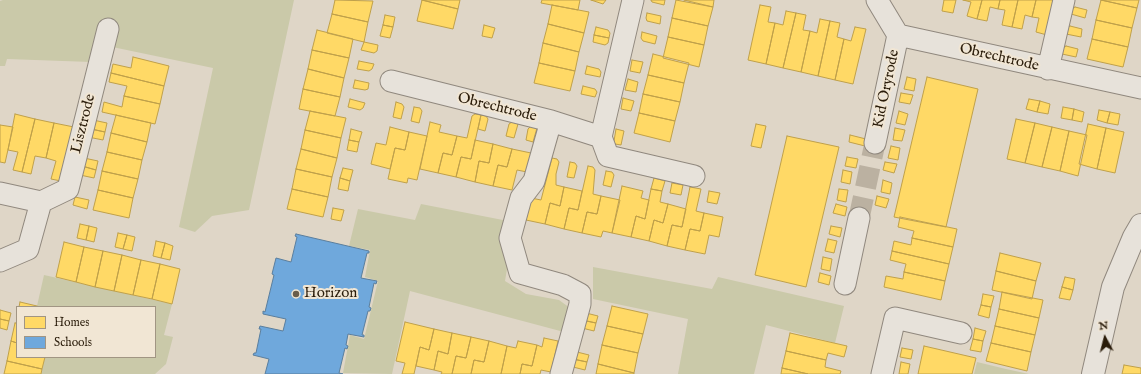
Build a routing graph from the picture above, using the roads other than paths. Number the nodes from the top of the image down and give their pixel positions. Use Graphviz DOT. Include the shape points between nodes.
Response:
graph roads {
  1 [pos="633,0"];
  2 [pos="877,0"];
  3 [pos="1064,0"];
  4 [pos="108,29"];
  5 [pos="898,35"];
  6 [pos="1048,69"];
  7 [pos="391,81"];
  8 [pos="1141,88"];
  9 [pos="551,121"];
  10 [pos="601,137"];
  11 [pos="875,143"];
  12 [pos="694,176"];
  13 [pos="0,193"];
  14 [pos="41,202"];
  15 [pos="859,218"];
  16 [pos="1141,225"];
  17 [pos="0,261"];
  18 [pos="845,284"];
  19 [pos="961,333"];
  20 [pos="561,374"];
  21 [pos="882,374"];
  22 [pos="1093,374"];
  1 -- 10 [label="street"];
  2 -- 5 [label="street"];
  3 -- 6 [label="street"];
  4 -- 14 [label="street, Lisztrode" via="68,189"];
  5 -- 6 [label="street, Obrechtrode"];
  5 -- 11 [label="street, Kid Oryrode"];
  6 -- 8 [label="street, Obrechtrode"];
  7 -- 9 [label="street, Obrechtrode"];
  9 -- 10 [label="street, Obrechtrode"];
  9 -- 20 [label="street" via="534,181 521,198 510,238 520,273 563,285 580,294 580,304"];
  10 -- 12 [label="street" via="608,156"];
  13 -- 14 [label="street"];
  14 -- 17 [label="street" via="28,249"];
  15 -- 18 [label="street"];
  16 -- 22 [label="street" via="1113,287"];
  19 -- 21 [label="street" via="895,318"];
}
